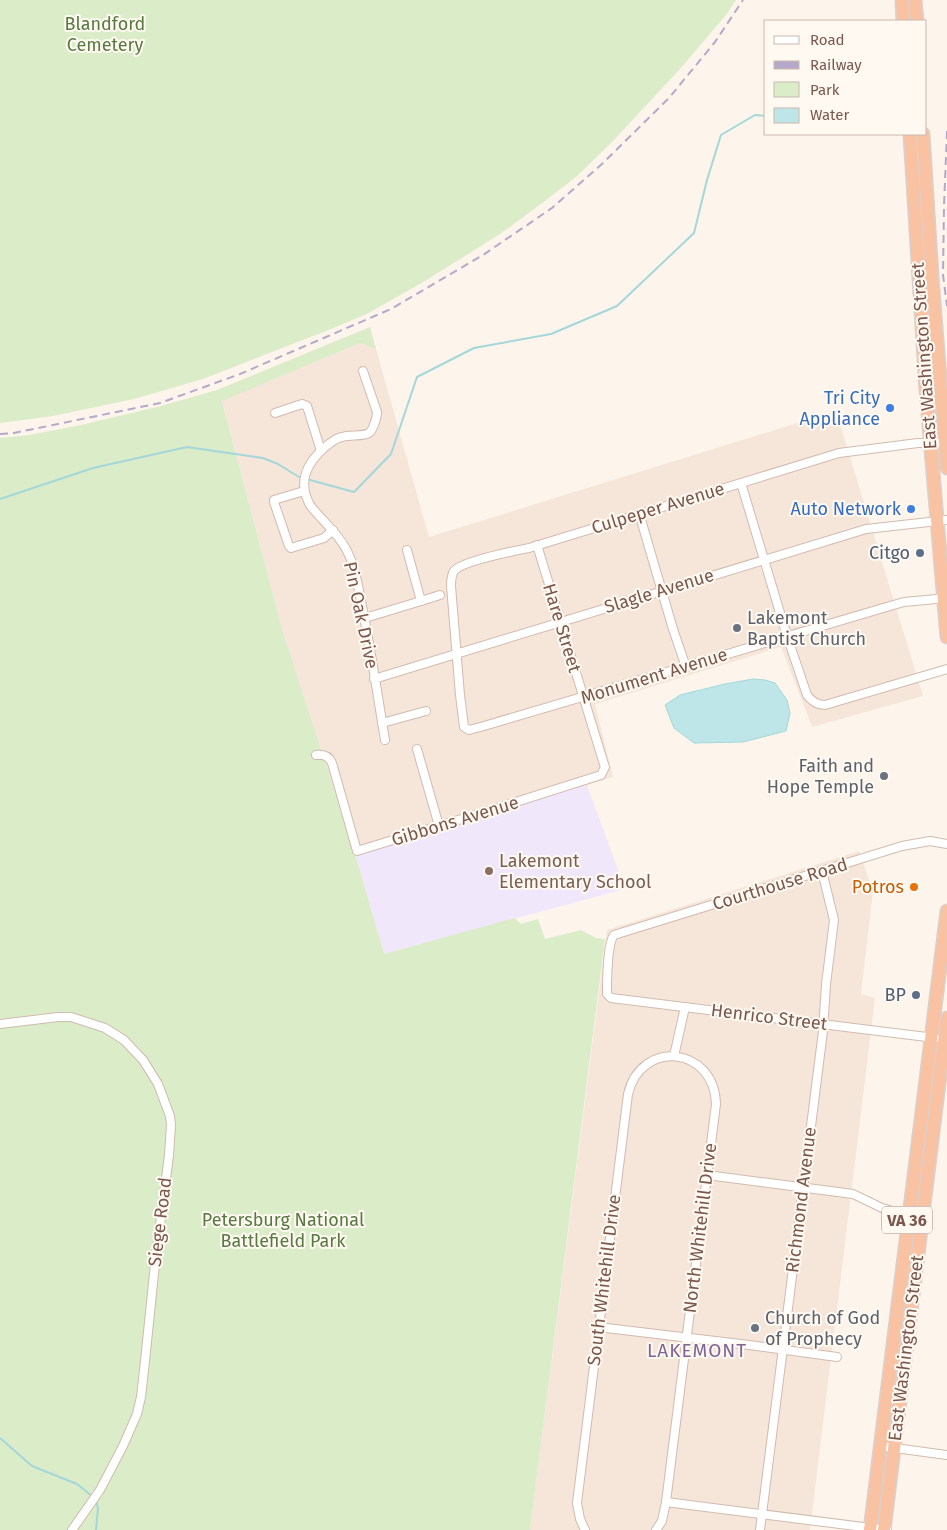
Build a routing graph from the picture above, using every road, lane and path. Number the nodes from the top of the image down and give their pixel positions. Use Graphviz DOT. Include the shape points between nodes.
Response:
graph roads {
  1 [pos="902,0"];
  2 [pos="915,0"];
  3 [pos="903,20"];
  4 [pos="916,20"];
  5 [pos="910,135"];
  6 [pos="924,135"];
  7 [pos="363,372"];
  8 [pos="275,413"];
  9 [pos="930,442"];
  10 [pos="945,443"];
  11 [pos="321,450"];
  12 [pos="947,468"];
  13 [pos="741,483"];
  14 [pos="304,491"];
  15 [pos="639,513"];
  16 [pos="942,520"];
  17 [pos="333,530"];
  18 [pos="537,545"];
  19 [pos="407,550"];
  20 [pos="764,560"];
  21 [pos="662,590"];
  22 [pos="440,595"];
  23 [pos="945,598"];
  24 [pos="421,601"];
  25 [pos="365,618"];
  26 [pos="560,621"];
  27 [pos="787,636"];
  28 [pos="947,637"];
  29 [pos="457,652"];
  30 [pos="686,667"];
  31 [pos="947,669"];
  32 [pos="374,679"];
  33 [pos="584,698"];
  34 [pos="426,711"];
  35 [pos="382,723"];
  36 [pos="385,740"];
  37 [pos="417,749"];
  38 [pos="316,755"];
  39 [pos="552,791"];
  40 [pos="439,826"];
  41 [pos="947,844"];
  42 [pos="822,871"];
  43 [pos="947,911"];
  44 [pos="609,996"];
  45 [pos="685,1007"];
  46 [pos="947,1018"];
  47 [pos="0,1024"];
  48 [pos="823,1024"];
  49 [pos="930,1037"];
  50 [pos="944,1039"];
  51 [pos="674,1056"];
  52 [pos="707,1175"];
  53 [pos="803,1187"];
  54 [pos="908,1214"];
  55 [pos="922,1216"];
  56 [pos="598,1327"];
  57 [pos="686,1338"];
  58 [pos="782,1349"];
  59 [pos="837,1357"];
  60 [pos="880,1446"];
  61 [pos="894,1448"];
  62 [pos="947,1455"];
  63 [pos="666,1502"];
  64 [pos="762,1514"];
  65 [pos="870,1529"];
  66 [pos="72,1530"];
  67 [pos="585,1530"];
  68 [pos="656,1530"];
  69 [pos="760,1530"];
  70 [pos="885,1530"];
  1 -- 3 [label="highway"];
  2 -- 4 [label="highway"];
  5 -- 9 [label="highway, East Washington Street"];
  6 -- 10 [label="highway, East Washington Street"];
  7 -- 11 [label="street" via="377,412 370,432 342,436"];
  8 -- 11 [label="street" via="305,404"];
  9 -- 10 [label="street, Culpeper Avenue"];
  9 -- 13 [label="street, Culpeper Avenue" via="843,452"];
  9 -- 16 [label="highway, East Washington Street"];
  10 -- 12 [label="highway, East Washington Street"];
  11 -- 14 [label="street" via="310,462 304,478"];
  13 -- 15 [label="street, Culpeper Avenue"];
  13 -- 20 [label="street"];
  14 -- 17 [label="street, Pin Oak Drive" via="310,505"];
  14 -- 17 [label="street" via="274,500 288,546 291,548 324,538"];
  15 -- 18 [label="street, Culpeper Avenue"];
  15 -- 21 [label="street"];
  16 -- 20 [label="street, Slagle Avenue" via="873,527"];
  16 -- 23 [label="highway, East Washington Street"];
  17 -- 25 [label="street, Pin Oak Drive" via="351,560"];
  18 -- 26 [label="street, Hare Street"];
  18 -- 29 [label="street, Culpeper Avenue" via="476,561 453,572 451,586"];
  19 -- 24 [label="street"];
  20 -- 21 [label="street, Slagle Avenue"];
  20 -- 27 [label="street"];
  21 -- 26 [label="street, Slagle Avenue"];
  21 -- 30 [label="street"];
  22 -- 24 [label="street"];
  23 -- 27 [label="street, Monument Avenue" via="904,602"];
  23 -- 28 [label="highway, East Washington Street"];
  24 -- 25 [label="street"];
  25 -- 32 [label="street, Pin Oak Drive"];
  26 -- 29 [label="street, Slagle Avenue"];
  26 -- 33 [label="street, Hare Street"];
  27 -- 30 [label="street, Monument Avenue"];
  27 -- 31 [label="street" via="808,695 820,705"];
  29 -- 32 [label="street, Slagle Avenue"];
  29 -- 33 [label="street, Monument Avenue" via="466,730"];
  30 -- 33 [label="street, Monument Avenue"];
  32 -- 35 [label="street, Pin Oak Drive"];
  33 -- 39 [label="street, Hare Street" via="605,767 599,776"];
  34 -- 35 [label="street"];
  35 -- 36 [label="street, Pin Oak Drive"];
  37 -- 40 [label="street"];
  38 -- 40 [label="street, Gibbons Avenue" via="324,755 332,763 357,850"];
  39 -- 40 [label="street, Gibbons Avenue"];
  41 -- 42 [label="street, Courthouse Road" via="930,841 902,846"];
  42 -- 44 [label="street, Courthouse Road" via="614,935 611,937 607,983"];
  42 -- 48 [label="street, Richmond Avenue" via="834,920"];
  43 -- 49 [label="highway, East Washington Street / VA 36"];
  44 -- 45 [label="street, Henrico Street"];
  45 -- 48 [label="street, Henrico Street"];
  45 -- 51 [label="street"];
  46 -- 50 [label="highway, East Washington Street / VA 36"];
  47 -- 66 [label="street, Siege Road" via="58,1016 105,1028 124,1040 147,1065 170,1116 169,1155 137,1414 100,1490"];
  48 -- 49 [label="street, Henrico Street"];
  48 -- 53 [label="street, Richmond Avenue"];
  49 -- 50 [label="street, Henrico Street"];
  49 -- 54 [label="highway, East Washington Street / VA 36"];
  50 -- 55 [label="highway, East Washington Street / VA 36"];
  51 -- 52 [label="street, North Whitehill Drive" via="700,1067 714,1088 716,1104"];
  51 -- 56 [label="street, South Whitehill Drive" via="657,1059 643,1067 630,1087"];
  52 -- 53 [label="street"];
  52 -- 57 [label="street, North Whitehill Drive"];
  53 -- 54 [label="street" via="853,1194 882,1208"];
  53 -- 58 [label="street, Richmond Avenue"];
  54 -- 55 [label="street"];
  54 -- 60 [label="highway, East Washington Street / VA 36"];
  55 -- 61 [label="highway, East Washington Street / VA 36"];
  56 -- 57 [label="street"];
  56 -- 67 [label="street, South Whitehill Drive" via="577,1503"];
  57 -- 58 [label="street"];
  57 -- 63 [label="street, North Whitehill Drive"];
  58 -- 59 [label="street"];
  58 -- 64 [label="street, Richmond Avenue"];
  60 -- 61 [label="street"];
  60 -- 65 [label="highway, East Washington Street / VA 36"];
  61 -- 62 [label="street"];
  61 -- 70 [label="highway, East Washington Street / VA 36"];
  63 -- 64 [label="street"];
  63 -- 68 [label="street, North Whitehill Drive" via="662,1521"];
  64 -- 65 [label="street"];
  64 -- 69 [label="street, Richmond Avenue"];
  65 -- 70 [label="street"];
}
